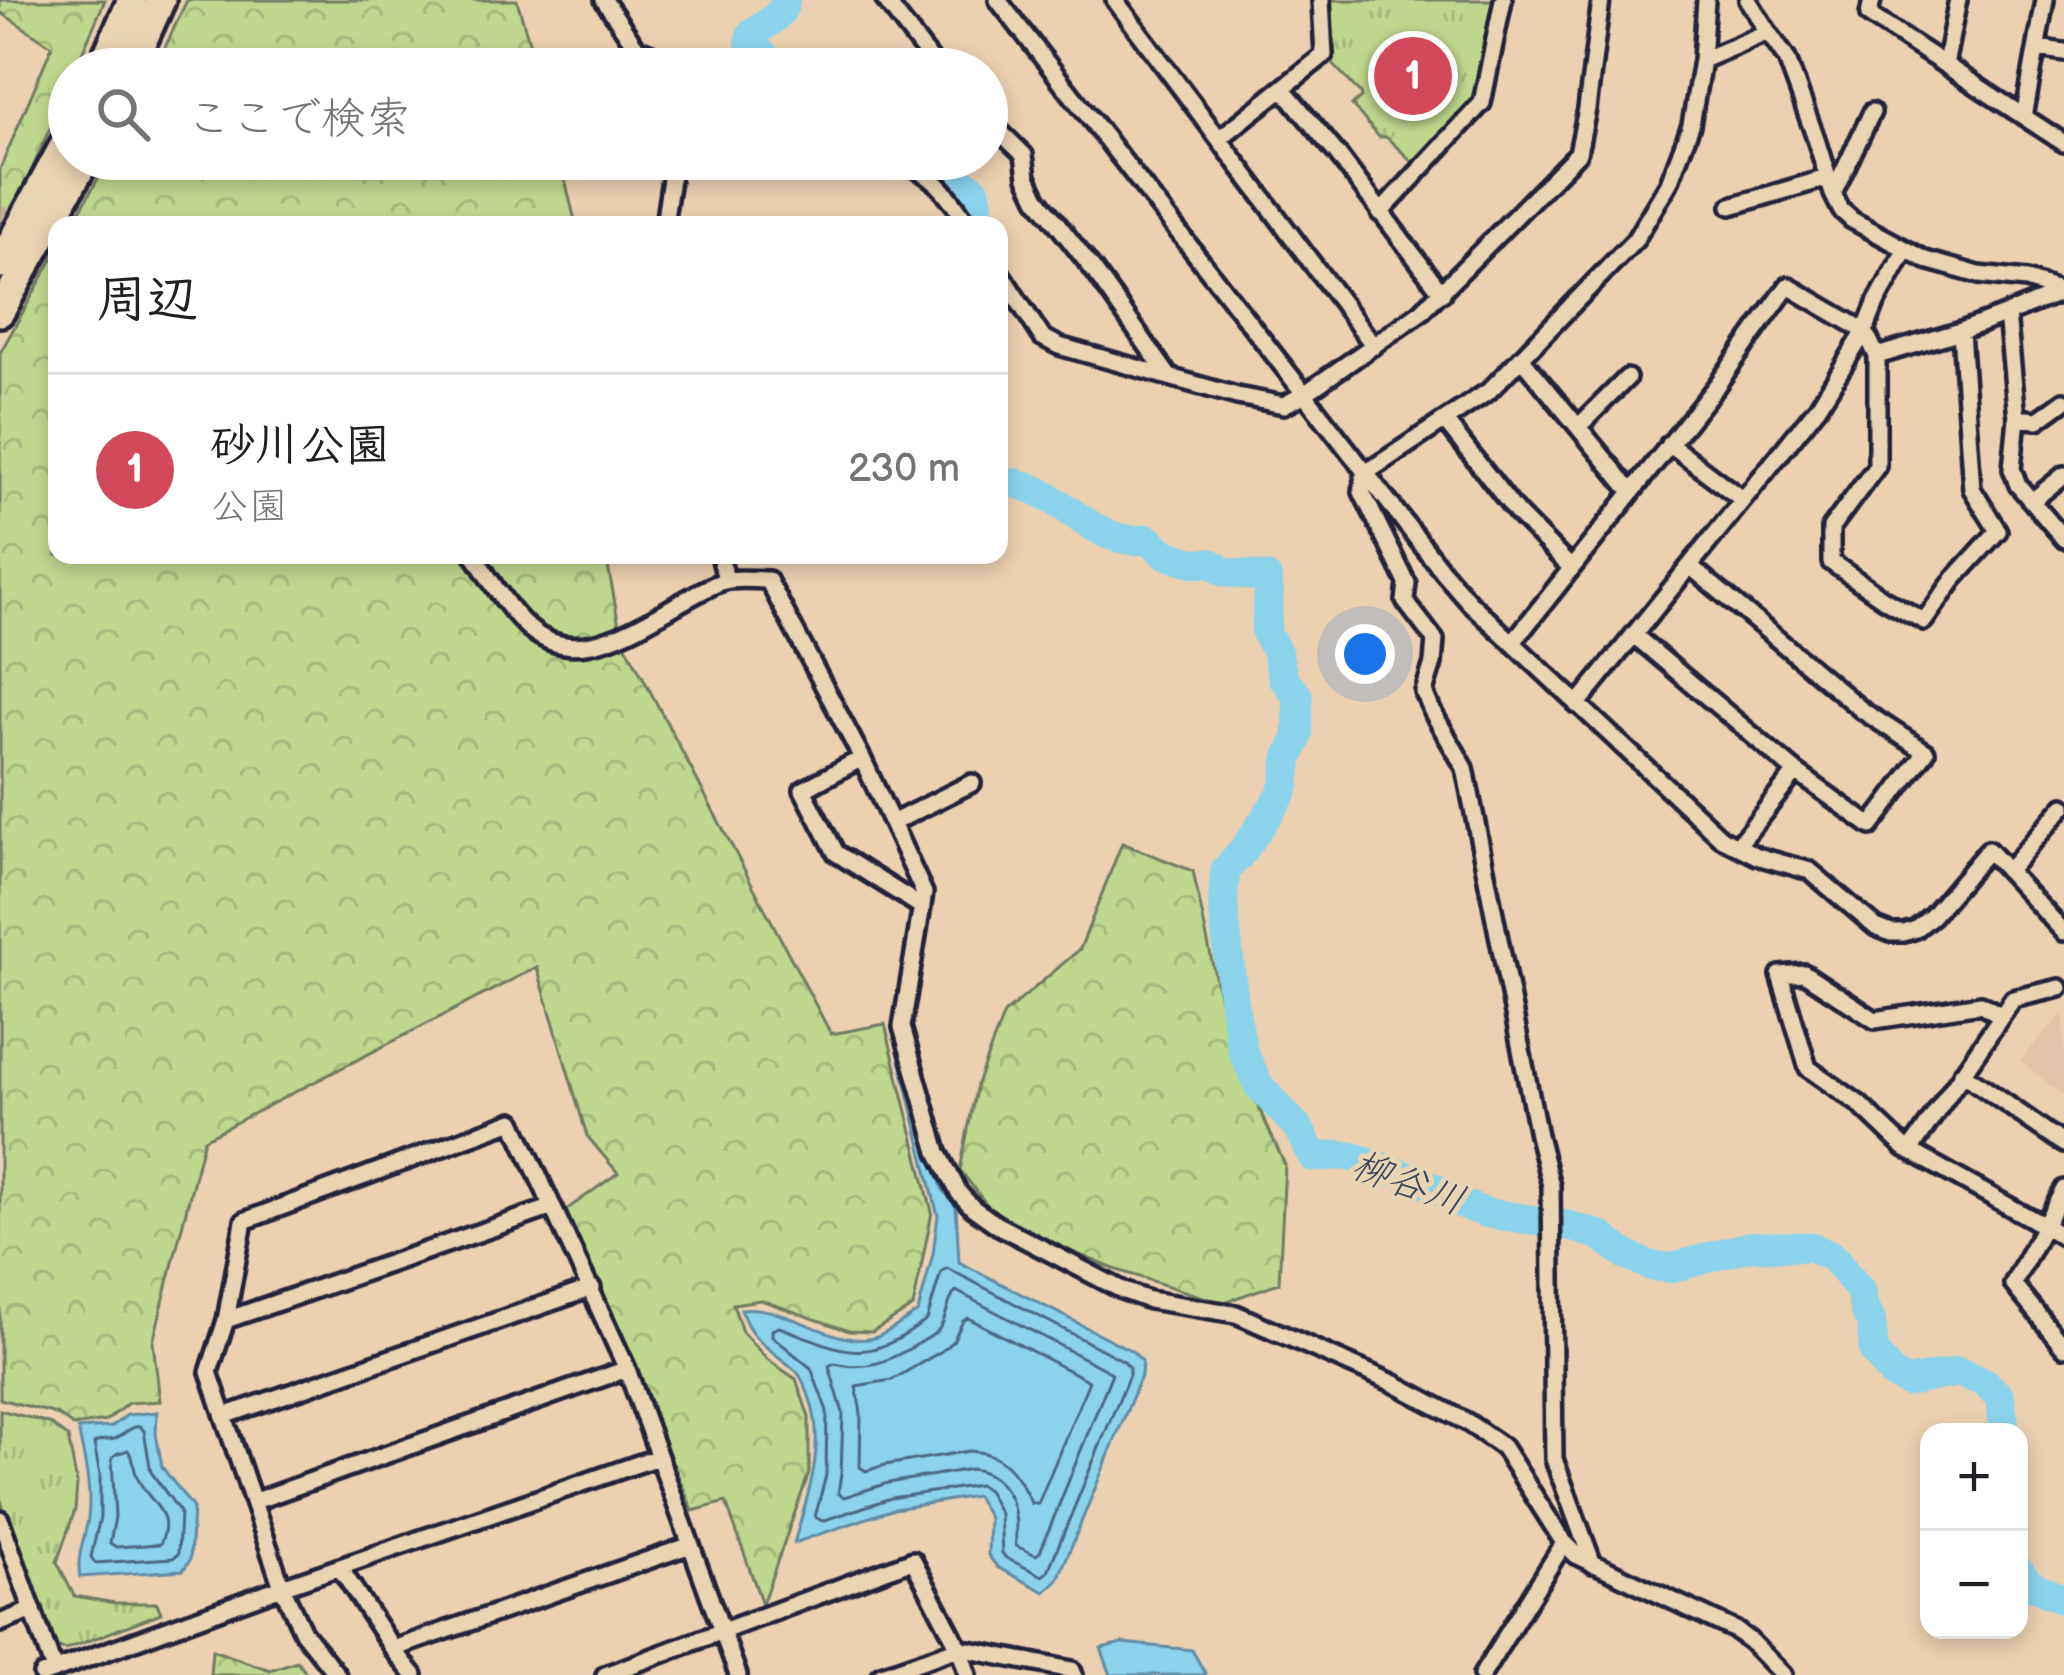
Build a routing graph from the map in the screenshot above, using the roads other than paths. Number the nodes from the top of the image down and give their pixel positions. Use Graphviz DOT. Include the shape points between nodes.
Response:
graph roads {
  1 [pos="132,0"];
  2 [pos="161,0"];
  3 [pos="604,0"];
  4 [pos="885,0"];
  5 [pos="998,0"];
  6 [pos="1115,0"];
  7 [pos="1321,0"];
  8 [pos="1503,0"];
  9 [pos="1601,0"];
  10 [pos="1706,0"];
  11 [pos="1748,0"];
  12 [pos="1872,0"];
  13 [pos="1958,0"];
  14 [pos="2045,0"];
  15 [pos="1768,32"];
  16 [pos="634,46"];
  17 [pos="2037,47"];
  18 [pos="110,48"];
  19 [pos="139,48"];
  20 [pos="639,48"];
  21 [pos="922,48"];
  22 [pos="2064,52"];
  23 [pos="1702,60"];
  24 [pos="1945,64"];
  25 [pos="1283,89"];
  26 [pos="1872,112"];
  27 [pos="2024,117"];
  28 [pos="1008,139"];
  29 [pos="1219,139"];
  30 [pos="2064,143"];
  31 [pos="48,175"];
  32 [pos="74,180"];
  33 [pos="671,180"];
  34 [pos="935,180"];
  35 [pos="1830,186"];
  36 [pos="1730,206"];
  37 [pos="1380,213"];
  38 [pos="54,216"];
  39 [pos="665,216"];
  40 [pos="963,216"];
  41 [pos="48,227"];
  42 [pos="1905,250"];
  43 [pos="0,264"];
  44 [pos="1008,285"];
  45 [pos="2064,291"];
  46 [pos="1442,293"];
  47 [pos="0,312"];
  48 [pos="2007,314"];
  49 [pos="1865,331"];
  50 [pos="1960,332"];
  51 [pos="1374,346"];
  52 [pos="1877,356"];
  53 [pos="1522,359"];
  54 [pos="1168,375"];
  55 [pos="1627,378"];
  56 [pos="1303,395"];
  57 [pos="2064,401"];
  58 [pos="2017,418"];
  59 [pos="1445,422"];
  60 [pos="1578,427"];
  61 [pos="1669,445"];
  62 [pos="1364,474"];
  63 [pos="2064,475"];
  64 [pos="1631,491"];
  65 [pos="1744,500"];
  66 [pos="2032,501"];
  67 [pos="2064,538"];
  68 [pos="480,564"];
  69 [pos="722,564"];
  70 [pos="1690,566"];
  71 [pos="1570,568"];
  72 [pos="726,580"];
  73 [pos="1634,635"];
  74 [pos="1513,642"];
  75 [pos="1577,705"];
  76 [pos="862,758"];
  77 [pos="1796,772"];
  78 [pos="972,783"];
  79 [pos="2063,809"];
  80 [pos="892,823"];
  81 [pos="1736,846"];
  82 [pos="2008,872"];
  83 [pos="922,907"];
  84 [pos="2064,932"];
  85 [pos="2060,988"];
  86 [pos="2000,1015"];
  87 [pos="1962,1073"];
  88 [pos="2064,1144"];
  89 [pos="1910,1151"];
  90 [pos="2064,1189"];
  91 [pos="554,1207"];
  92 [pos="2044,1226"];
  93 [pos="2064,1237"];
  94 [pos="592,1288"];
  95 [pos="226,1320"];
  96 [pos="2064,1347"];
  97 [pos="627,1370"];
  98 [pos="224,1416"];
  99 [pos="658,1457"];
  100 [pos="255,1501"];
  101 [pos="1,1525"];
  102 [pos="1564,1544"];
  103 [pos="691,1545"];
  104 [pos="1593,1564"];
  105 [pos="340,1568"];
  106 [pos="282,1587"];
  107 [pos="33,1610"];
  108 [pos="0,1623"];
  109 [pos="722,1632"];
  110 [pos="959,1648"];
  111 [pos="393,1649"];
  112 [pos="48,1673"];
  113 [pos="337,1675"];
  114 [pos="414,1675"];
  115 [pos="605,1675"];
  116 [pos="738,1675"];
  117 [pos="881,1675"];
  118 [pos="968,1675"];
  119 [pos="1074,1675"];
  120 [pos="1482,1675"];
  121 [pos="1783,1675"];
  1 -- 18 [label="highway"];
  2 -- 19 [label="highway"];
  3 -- 16 [label="street"];
  4 -- 21 [label="street"];
  5 -- 56 [label="street"];
  6 -- 29 [label="street"];
  7 -- 25 [label="street" via="1324,55"];
  8 -- 37 [label="street" via="1482,103"];
  9 -- 46 [label="street" via="1578,153"];
  10 -- 23 [label="street"];
  11 -- 15 [label="street"];
  12 -- 24 [label="street" via="1869,15"];
  13 -- 24 [label="street"];
  14 -- 17 [label="street"];
  15 -- 23 [label="street"];
  15 -- 35 [label="street" via="1787,59"];
  16 -- 20 [label="street"];
  17 -- 22 [label="street"];
  17 -- 27 [label="street"];
  23 -- 53 [label="street" via="1691,125 1669,184 1635,240"];
  24 -- 27 [label="street"];
  25 -- 29 [label="street"];
  25 -- 37 [label="street"];
  26 -- 35 [label="street"];
  27 -- 30 [label="street"];
  28 -- 54 [label="street" via="1024,155 1037,198"];
  29 -- 51 [label="street"];
  31 -- 43 [label="highway"];
  32 -- 38 [label="highway"];
  33 -- 39 [label="street"];
  34 -- 40 [label="street"];
  35 -- 36 [label="street"];
  35 -- 42 [label="street" via="1852,220"];
  37 -- 46 [label="street"];
  41 -- 47 [label="highway"];
  42 -- 45 [label="street"];
  42 -- 49 [label="street"];
  44 -- 54 [label="street" via="1042,337"];
  45 -- 48 [label="street"];
  46 -- 51 [label="street"];
  48 -- 50 [label="street"];
  48 -- 58 [label="street"];
  49 -- 52 [label="street"];
  49 -- 61 [label="street" via="1788,286"];
  49 -- 65 [label="street" via="1818,407"];
  50 -- 52 [label="street"];
  50 -- 52 [label="street" via="1972,489 1998,531 1924,621 1831,562 1831,528 1877,466"];
  51 -- 56 [label="street"];
  53 -- 59 [label="street"];
  53 -- 60 [label="street"];
  54 -- 56 [label="street" via="1284,405"];
  55 -- 60 [label="street"];
  56 -- 62 [label="street"];
  57 -- 58 [label="street" via="2038,420"];
  58 -- 66 [label="street" via="2012,469"];
  59 -- 62 [label="street"];
  59 -- 71 [label="street"];
  60 -- 64 [label="street"];
  61 -- 64 [label="street"];
  61 -- 65 [label="street"];
  62 -- 74 [label="street" via="1469,602"];
  62 -- 104 [label="street" via="1362,492 1407,584 1405,601 1435,640 1424,692 1465,768 1551,1186 1554,1459"];
  63 -- 66 [label="street"];
  64 -- 71 [label="street"];
  65 -- 70 [label="street"];
  66 -- 67 [label="street"];
  68 -- 72 [label="street" via="529,629 572,646 628,632"];
  69 -- 72 [label="street"];
  70 -- 73 [label="street"];
  70 -- 77 [label="street" via="1863,711 1926,752 1871,826"];
  71 -- 74 [label="street"];
  72 -- 76 [label="street" via="768,580"];
  73 -- 75 [label="street"];
  73 -- 77 [label="street"];
  74 -- 75 [label="street"];
  75 -- 81 [label="street"];
  76 -- 80 [label="street"];
  76 -- 83 [label="street" via="803,790 836,854"];
  77 -- 81 [label="street"];
  78 -- 80 [label="street"];
  79 -- 82 [label="street"];
  80 -- 83 [label="street" via="925,893"];
  81 -- 82 [label="street" via="1810,872 1891,933 1932,916 1988,850"];
  82 -- 84 [label="street"];
  83 -- 102 [label="street" via="902,1027 938,1152 973,1208 1124,1291 1236,1314 1467,1422 1503,1447"];
  85 -- 86 [label="street" via="2013,999"];
  86 -- 87 [label="street"];
  86 -- 89 [label="street" via="1981,1004 1875,1020 1804,973 1780,976 1808,1068"];
  87 -- 88 [label="street"];
  87 -- 89 [label="street"];
  89 -- 92 [label="street"];
  90 -- 92 [label="street"];
  91 -- 94 [label="street"];
  91 -- 95 [label="street"];
  91 -- 95 [label="street" via="513,1121 244,1221"];
  92 -- 93 [label="street"];
  92 -- 96 [label="street" via="2013,1284"];
  94 -- 97 [label="street"];
  94 -- 98 [label="street"];
  95 -- 98 [label="street" via="209,1372"];
  97 -- 99 [label="street"];
  97 -- 100 [label="street"];
  98 -- 100 [label="street"];
  99 -- 103 [label="street"];
  99 -- 105 [label="street"];
  100 -- 106 [label="street"];
  101 -- 107 [label="street"];
  102 -- 104 [label="street"];
  102 -- 120 [label="street"];
  103 -- 109 [label="street"];
  103 -- 111 [label="street"];
  104 -- 121 [label="street" via="1735,1630"];
  105 -- 106 [label="street"];
  105 -- 111 [label="street"];
  106 -- 112 [label="street"];
  106 -- 113 [label="street" via="303,1632"];
  107 -- 108 [label="street"];
  107 -- 112 [label="street"];
  109 -- 110 [label="street" via="913,1561"];
  109 -- 115 [label="street"];
  109 -- 116 [label="street"];
  110 -- 117 [label="street"];
  110 -- 118 [label="street"];
  110 -- 119 [label="street"];
  111 -- 114 [label="street"];
}
